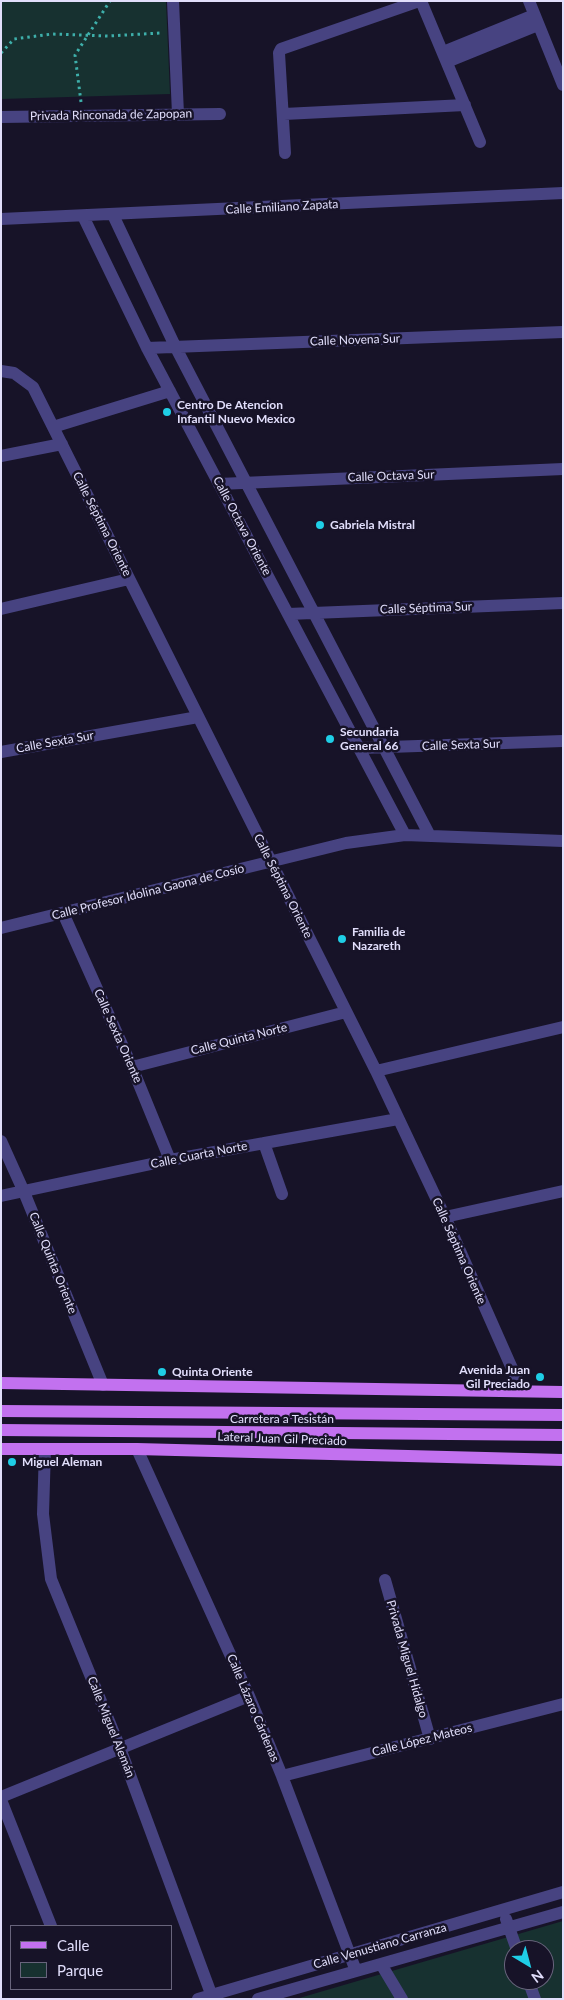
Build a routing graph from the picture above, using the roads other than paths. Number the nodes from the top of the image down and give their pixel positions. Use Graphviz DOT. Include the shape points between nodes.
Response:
graph roads {
  1 [pos="173,1"];
  2 [pos="420,1"];
  3 [pos="529,1"];
  4 [pos="536,20"];
  5 [pos="445,57"];
  6 [pos="563,85"];
  7 [pos="465,105"];
  8 [pos="178,114"];
  9 [pos="220,114"];
  10 [pos="284,114"];
  11 [pos="1,117"];
  12 [pos="480,142"];
  13 [pos="285,153"];
  14 [pos="563,193"];
  15 [pos="113,215"];
  16 [pos="83,216"];
  17 [pos="1,219"];
  18 [pos="563,332"];
  19 [pos="175,346"];
  20 [pos="147,348"];
  21 [pos="1,371"];
  22 [pos="170,391"];
  23 [pos="53,427"];
  24 [pos="62,444"];
  25 [pos="1,456"];
  26 [pos="563,469"];
  27 [pos="246,482"];
  28 [pos="219,484"];
  29 [pos="130,579"];
  30 [pos="563,603"];
  31 [pos="1,610"];
  32 [pos="314,613"];
  33 [pos="288,614"];
  34 [pos="198,716"];
  35 [pos="563,741"];
  36 [pos="360,748"];
  37 [pos="384,748"];
  38 [pos="1,752"];
  39 [pos="405,835"];
  40 [pos="430,836"];
  41 [pos="563,841"];
  42 [pos="271,862"];
  43 [pos="63,913"];
  44 [pos="1,928"];
  45 [pos="346,1012"];
  46 [pos="563,1027"];
  47 [pos="132,1067"];
  48 [pos="376,1071"];
  49 [pos="398,1119"];
  50 [pos="1,1142"];
  51 [pos="264,1143"];
  52 [pos="170,1160"];
  53 [pos="563,1191"];
  54 [pos="24,1192"];
  55 [pos="282,1194"];
  56 [pos="1,1196"];
  57 [pos="445,1217"];
  58 [pos="1,1383"];
  59 [pos="103,1385"];
  60 [pos="522,1391"];
  61 [pos="563,1392"];
  62 [pos="1,1411"];
  63 [pos="563,1415"];
  64 [pos="1,1430"];
  65 [pos="563,1435"];
  66 [pos="1,1449"];
  67 [pos="137,1449"];
  68 [pos="45,1450"];
  69 [pos="563,1460"];
  70 [pos="385,1580"];
  71 [pos="249,1696"];
  72 [pos="563,1704"];
  73 [pos="430,1739"];
  74 [pos="120,1748"];
  75 [pos="282,1776"];
  76 [pos="1,1798"];
  77 [pos="563,1892"];
  78 [pos="502,1910"];
  79 [pos="563,1912"];
  80 [pos="51,1925"];
  81 [pos="508,1928"];
  82 [pos="513,1940"];
  83 [pos="349,1955"];
  84 [pos="381,1964"];
  85 [pos="356,1971"];
  86 [pos="212,1997"];
  87 [pos="198,1999"];
  88 [pos="258,1999"];
  89 [pos="402,1999"];
  1 -- 8 [label="street"];
  2 -- 5 [label="street"];
  2 -- 10 [label="street" via="281,49"];
  3 -- 4 [label="street"];
  4 -- 5 [label="street"];
  4 -- 6 [label="street"];
  5 -- 7 [label="street"];
  7 -- 10 [label="street"];
  7 -- 12 [label="street"];
  8 -- 9 [label="street, Privada Rinconada de Zapopan"];
  8 -- 11 [label="street, Privada Rinconada de Zapopan"];
  10 -- 13 [label="street"];
  14 -- 15 [label="street, Calle Emiliano Zapata"];
  15 -- 16 [label="street, Calle Emiliano Zapata"];
  15 -- 19 [label="street, Calle Octava Oriente"];
  16 -- 17 [label="street, Calle Emiliano Zapata"];
  16 -- 20 [label="street, Calle Octava Oriente"];
  18 -- 19 [label="street, Calle Novena Sur"];
  19 -- 20 [label="street, Calle Novena Sur"];
  19 -- 27 [label="street, Calle Octava Oriente"];
  20 -- 22 [label="street, Calle Octava Oriente"];
  21 -- 23 [label="street, Calle Séptima Oriente" via="14,374 33,387"];
  22 -- 23 [label="street"];
  22 -- 28 [label="street, Calle Octava Oriente"];
  23 -- 24 [label="street, Calle Séptima Oriente"];
  24 -- 25 [label="street"];
  24 -- 29 [label="street, Calle Séptima Oriente"];
  26 -- 27 [label="street, Calle Octava Sur"];
  27 -- 28 [label="street, Calle Octava Sur"];
  27 -- 32 [label="street, Calle Octava Oriente"];
  28 -- 33 [label="street, Calle Octava Oriente"];
  29 -- 31 [label="street"];
  29 -- 34 [label="street, Calle Séptima Oriente"];
  30 -- 32 [label="street, Calle Séptima Sur"];
  32 -- 33 [label="street, Calle Séptima Sur"];
  32 -- 37 [label="street, Calle Octava Oriente"];
  33 -- 36 [label="street, Calle Octava Oriente"];
  34 -- 38 [label="street, Calle Sexta Sur"];
  34 -- 42 [label="street, Calle Séptima Oriente"];
  35 -- 37 [label="street, Calle Sexta Sur"];
  36 -- 37 [label="street, Calle Sexta Sur"];
  36 -- 39 [label="street, Calle Octava Oriente"];
  37 -- 40 [label="street, Calle Octava Oriente"];
  39 -- 40 [label="street, Calle Profesor Idolina Gaona de Cosío"];
  39 -- 42 [label="street, Calle Profesor Idolina Gaona de Cosío" via="346,843"];
  40 -- 41 [label="street, Calle Profesor Idolina Gaona de Cosío"];
  42 -- 43 [label="street, Calle Profesor Idolina Gaona de Cosío"];
  42 -- 45 [label="street, Calle Séptima Oriente"];
  43 -- 44 [label="street, Calle Profesor Idolina Gaona de Cosío"];
  43 -- 47 [label="street, Calle Sexta Oriente"];
  45 -- 47 [label="street, Calle Quinta Norte"];
  45 -- 48 [label="street, Calle Séptima Oriente"];
  46 -- 48 [label="street"];
  47 -- 52 [label="street, Calle Sexta Oriente"];
  48 -- 49 [label="street, Calle Séptima Oriente"];
  49 -- 51 [label="street, Calle Cuarta Norte"];
  49 -- 57 [label="street, Calle Séptima Oriente"];
  50 -- 54 [label="street, Calle Quinta Oriente"];
  51 -- 52 [label="street, Calle Cuarta Norte"];
  51 -- 55 [label="street"];
  52 -- 54 [label="street, Calle Cuarta Norte"];
  53 -- 57 [label="street"];
  54 -- 56 [label="street, Calle Cuarta Norte"];
  54 -- 59 [label="street, Calle Quinta Oriente"];
  57 -- 60 [label="street, Calle Séptima Oriente"];
  58 -- 59 [label="main road"];
  59 -- 60 [label="main road"];
  60 -- 61 [label="main road"];
  62 -- 63 [label="main road, Carretera a Tesistán"];
  64 -- 65 [label="main road, Carretera a Tesistán"];
  66 -- 68 [label="main road, Lateral Juan Gil Preciado"];
  67 -- 68 [label="main road, Lateral Juan Gil Preciado"];
  67 -- 69 [label="main road, Lateral Juan Gil Preciado"];
  67 -- 71 [label="street, Calle Lázaro Cárdenas"];
  68 -- 74 [label="street, Calle Miguel Alemán" via="43,1514 51,1579"];
  70 -- 73 [label="street, Privada Miguel Hidalgo"];
  71 -- 74 [label="street"];
  71 -- 75 [label="street, Calle Lázaro Cárdenas"];
  72 -- 73 [label="street, Calle López Mateos"];
  73 -- 75 [label="street, Calle López Mateos"];
  74 -- 76 [label="street"];
  74 -- 86 [label="street, Calle Miguel Alemán"];
  75 -- 83 [label="street, Calle Lázaro Cárdenas"];
  76 -- 80 [label="street"];
  77 -- 78 [label="street, Calle Venustiano Carranza"];
  78 -- 81 [label="street"];
  78 -- 83 [label="street, Calle Venustiano Carranza"];
  79 -- 81 [label="street, Calle Venustiano Carranza"];
  81 -- 82 [label="street"];
  81 -- 84 [label="street, Calle Venustiano Carranza"];
  83 -- 85 [label="street, Calle Lázaro Cárdenas"];
  83 -- 86 [label="street, Calle Venustiano Carranza"];
  84 -- 85 [label="street, Calle Venustiano Carranza"];
  84 -- 89 [label="street"];
  85 -- 88 [label="street, Calle Venustiano Carranza"];
  86 -- 87 [label="street, Calle Venustiano Carranza"];
}
